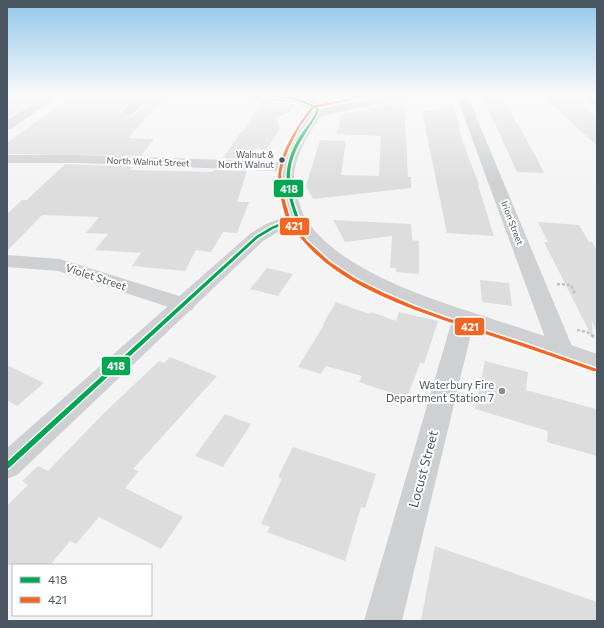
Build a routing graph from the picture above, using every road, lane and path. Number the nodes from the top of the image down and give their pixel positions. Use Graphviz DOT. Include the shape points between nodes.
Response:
graph roads {
  1 [pos="310,124"];
  2 [pos="473,124"];
  3 [pos="7,159"];
  4 [pos="288,167"];
  5 [pos="297,218"];
  6 [pos="7,261"];
  7 [pos="184,305"];
  8 [pos="464,318"];
  9 [pos="562,351"];
  10 [pos="597,363"];
  11 [pos="7,466"];
  12 [pos="383,621"];
  1 -- 4 [label="main road" via="294,150"];
  2 -- 9 [label="street, Irion Street"];
  3 -- 4 [label="main road, North Walnut Street" via="79,159"];
  4 -- 5 [label="main road" via="286,185"];
  5 -- 7 [label="main road" via="257,236"];
  5 -- 8 [label="main road" via="315,241 356,272 403,295"];
  6 -- 7 [label="street, Violet Street" via="60,265"];
  7 -- 11 [label="main road"];
  8 -- 9 [label="main road"];
  8 -- 12 [label="street, Locust Street"];
  9 -- 10 [label="main road"];
}
